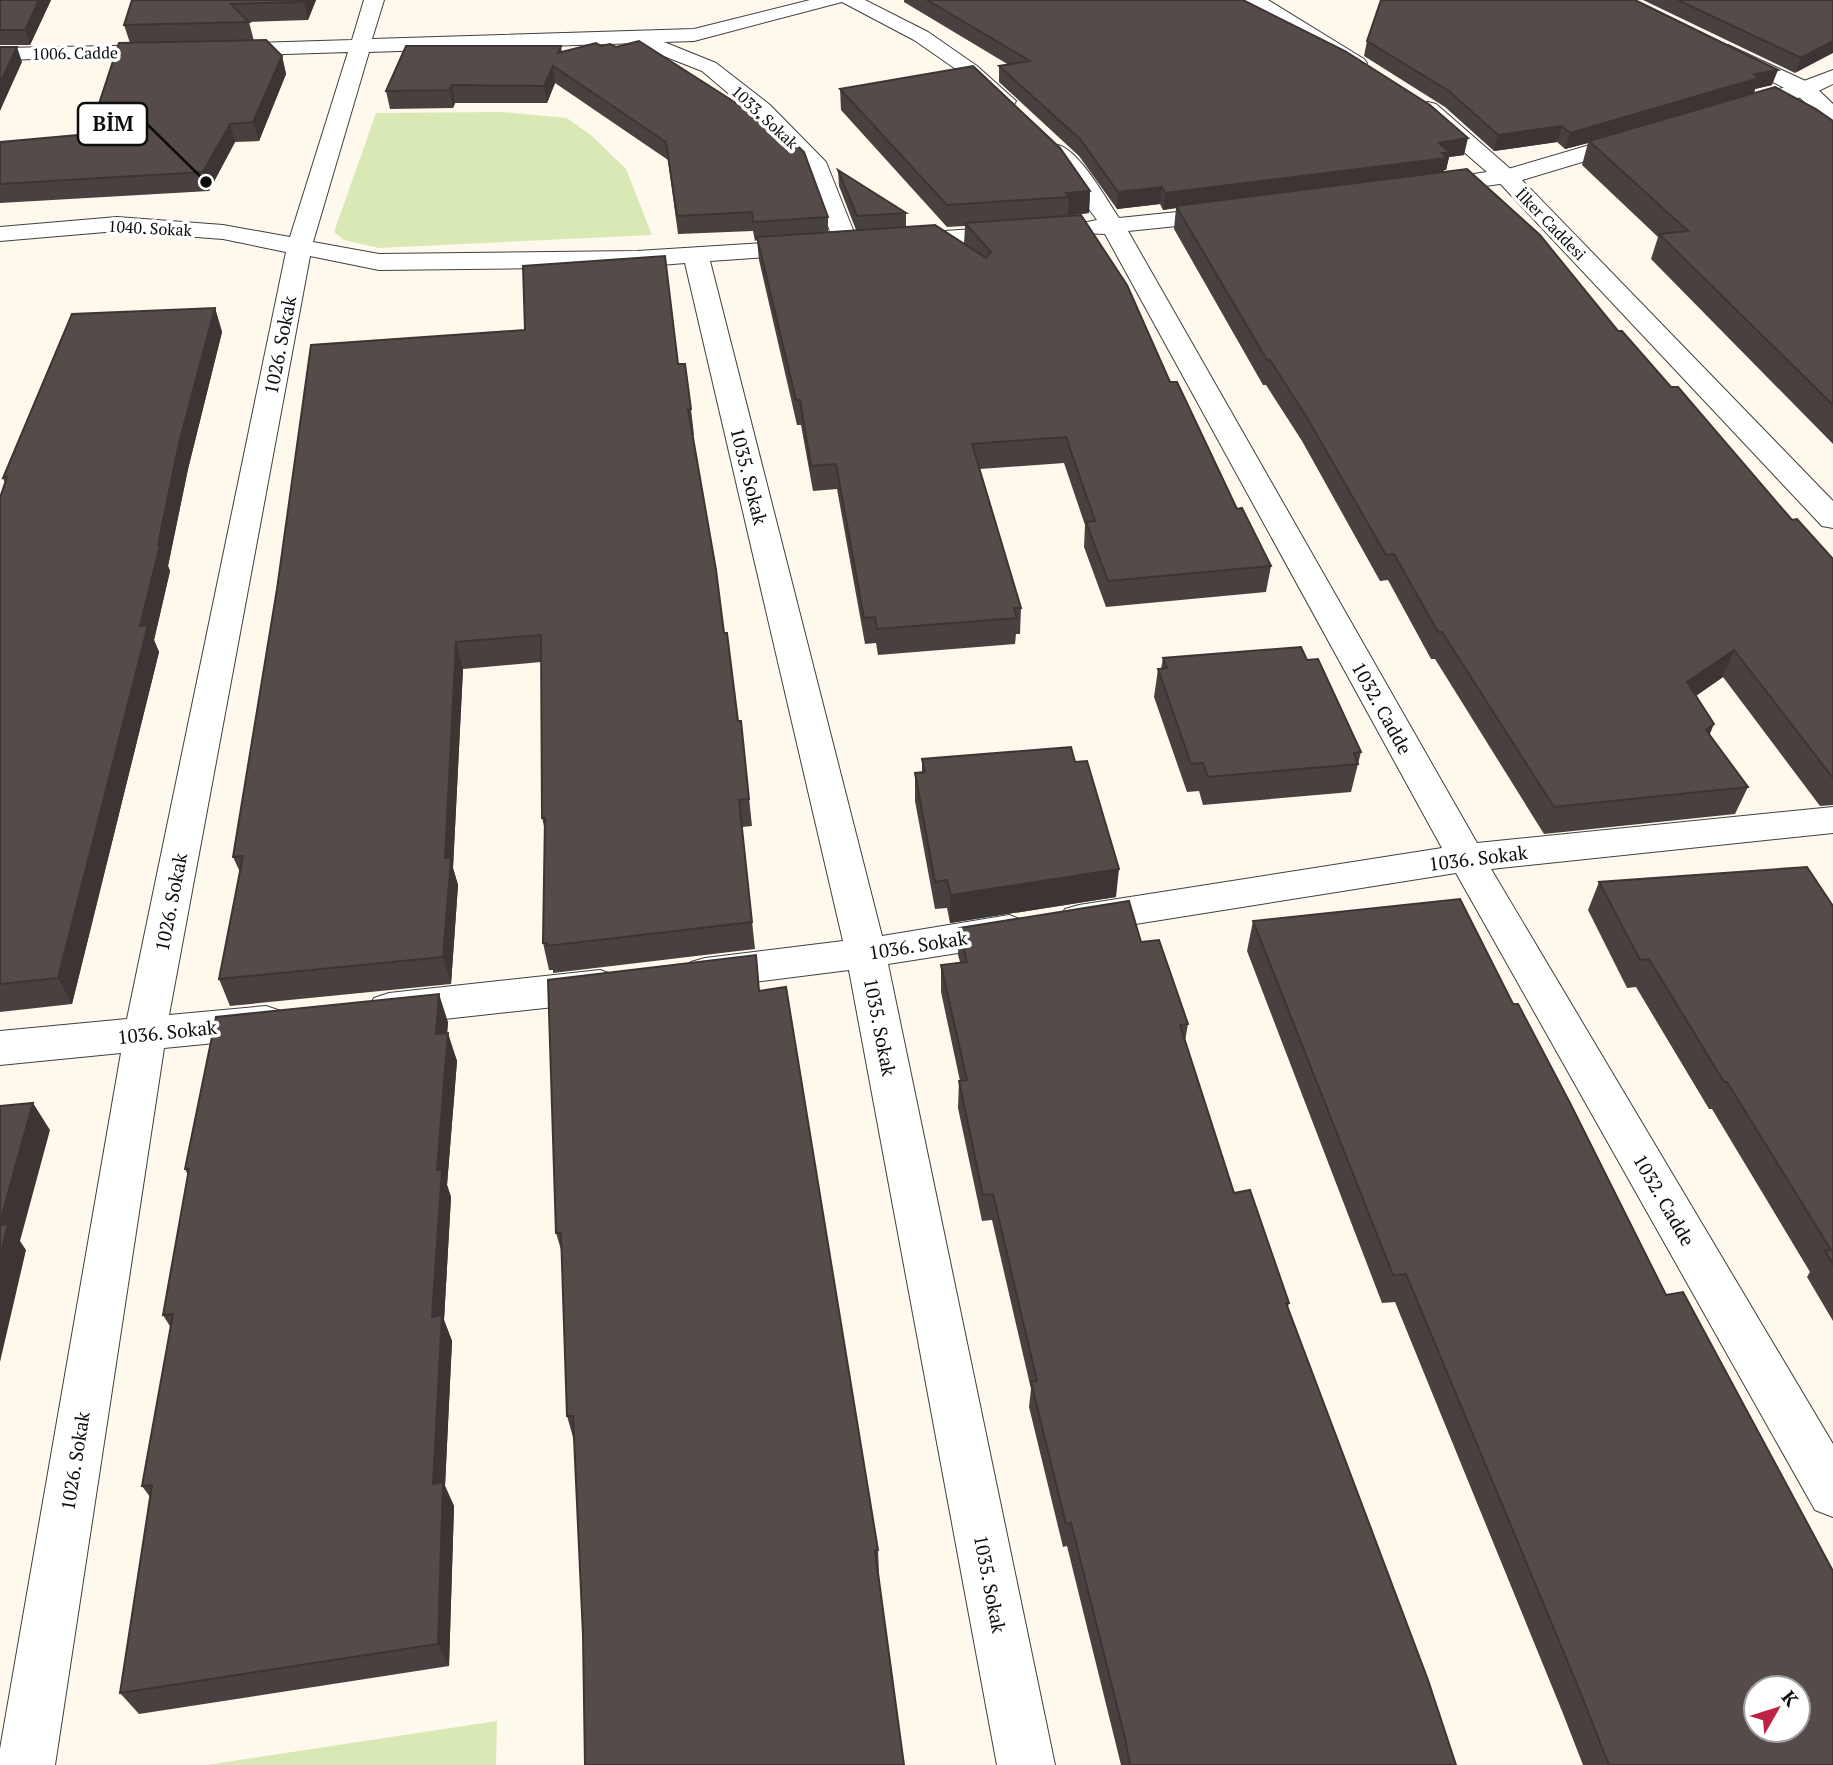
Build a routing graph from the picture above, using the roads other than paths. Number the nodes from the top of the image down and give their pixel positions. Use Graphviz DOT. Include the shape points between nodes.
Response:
graph roads {
  1 [pos="374,0"];
  2 [pos="833,0"];
  3 [pos="850,0"];
  4 [pos="1255,0"];
  5 [pos="633,37"];
  6 [pos="1706,40"];
  7 [pos="360,48"];
  8 [pos="209,50"];
  9 [pos="182,51"];
  10 [pos="0,54"];
  11 [pos="1369,71"];
  12 [pos="1833,76"];
  13 [pos="1804,89"];
  14 [pos="1414,99"];
  15 [pos="1713,116"];
  16 [pos="1833,116"];
  17 [pos="1648,135"];
  18 [pos="1506,177"];
  19 [pos="1398,191"];
  20 [pos="1251,211"];
  21 [pos="1113,226"];
  22 [pos="1073,229"];
  23 [pos="1047,231"];
  24 [pos="0,234"];
  25 [pos="847,245"];
  26 [pos="300,246"];
  27 [pos="696,255"];
  28 [pos="1833,519"];
  29 [pos="1833,820"];
  30 [pos="1466,858"];
  31 [pos="866,953"];
  32 [pos="672,977"];
  33 [pos="631,982"];
  34 [pos="354,1013"];
  35 [pos="298,1019"];
  36 [pos="145,1034"];
  37 [pos="0,1048"];
  38 [pos="1833,1492"];
  39 [pos="26,1765"];
  40 [pos="1026,1765"];
  1 -- 7 [label="street, 1026. Sokak"];
  2 -- 5 [label="street, 1033. Sokak" via="694,35"];
  3 -- 21 [label="street, 1032. Cadde" via="921,36 970,70 1069,163"];
  4 -- 11 [label="street"];
  5 -- 7 [label="street, 1033. Sokak"];
  5 -- 25 [label="street, 1033. Sokak" via="709,67 762,110 818,167"];
  6 -- 13 [label="street"];
  7 -- 8 [label="street"];
  7 -- 26 [label="street, 1026. Sokak"];
  9 -- 10 [label="street, 1006. Cadde"];
  12 -- 13 [label="street"];
  13 -- 15 [label="street"];
  13 -- 16 [label="street"];
  14 -- 18 [label="street"];
  17 -- 18 [label="street, İlker Caddesi"];
  18 -- 19 [label="street"];
  18 -- 28 [label="street, İlker Caddesi"];
  20 -- 21 [label="street"];
  21 -- 22 [label="street"];
  21 -- 30 [label="street, 1032. Cadde"];
  23 -- 25 [label="street, 1040. Sokak"];
  24 -- 26 [label="street, 1040. Sokak" via="117,224 223,232"];
  25 -- 27 [label="street, 1040. Sokak"];
  26 -- 27 [label="street, 1040. Sokak" via="379,262"];
  26 -- 36 [label="street, 1026. Sokak"];
  27 -- 31 [label="street, 1035. Sokak"];
  29 -- 30 [label="street, 1036. Sokak"];
  30 -- 31 [label="street, 1036. Sokak"];
  30 -- 38 [label="street, 1032. Cadde"];
  31 -- 32 [label="street, 1036. Sokak"];
  31 -- 40 [label="street, 1035. Sokak"];
  33 -- 34 [label="street"];
  35 -- 36 [label="street, 1036. Sokak"];
  36 -- 37 [label="street, 1036. Sokak"];
  36 -- 39 [label="street, 1026. Sokak"];
}
